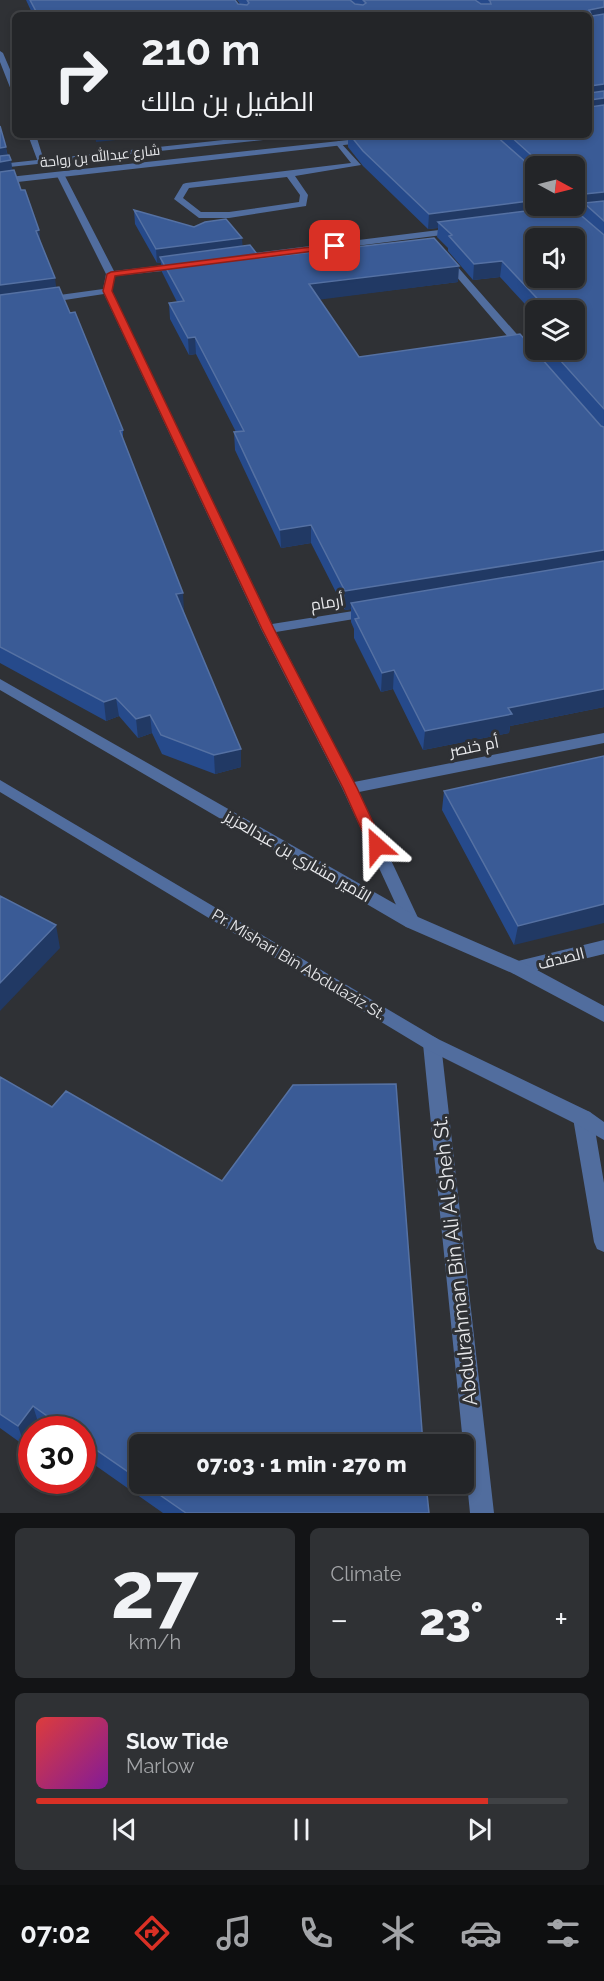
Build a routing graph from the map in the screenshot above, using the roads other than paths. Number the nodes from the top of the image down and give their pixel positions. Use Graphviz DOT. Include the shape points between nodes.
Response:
graph roads {
  1 [pos="0,53"];
  2 [pos="2,65"];
  3 [pos="12,78"];
  4 [pos="33,138"];
  5 [pos="263,138"];
  6 [pos="372,140"];
  7 [pos="339,143"];
  8 [pos="42,162"];
  9 [pos="0,166"];
  10 [pos="289,173"];
  11 [pos="60,174"];
  12 [pos="0,181"];
  13 [pos="571,216"];
  14 [pos="470,229"];
  15 [pos="425,235"];
  16 [pos="433,244"];
  17 [pos="604,247"];
  18 [pos="441,253"];
  19 [pos="228,260"];
  20 [pos="193,264"];
  21 [pos="111,274"];
  22 [pos="107,291"];
  23 [pos="32,302"];
  24 [pos="525,350"];
  25 [pos="384,610"];
  26 [pos="268,629"];
  27 [pos="0,684"];
  28 [pos="604,738"];
  29 [pos="0,785"];
  30 [pos="350,788"];
  31 [pos="412,922"];
  32 [pos="604,947"];
  33 [pos="518,968"];
  34 [pos="604,1015"];
  35 [pos="432,1044"];
  36 [pos="583,1118"];
  37 [pos="604,1132"];
  38 [pos="604,1242"];
  39 [pos="482,1513"];
  1 -- 2 [label="street"];
  2 -- 3 [label="street"];
  4 -- 8 [label="street"];
  5 -- 8 [label="street, شارع عبدالله بن رواحة"];
  6 -- 7 [label="street, شارع عبدالله بن رواحة"];
  7 -- 10 [label="street" via="357,165"];
  7 -- 11 [label="street, شارع عبدالله بن رواحة"];
  8 -- 9 [label="street, شارع عبدالله بن رواحة"];
  10 -- 10 [label="street" via="186,186 178,199 199,215 229,215 303,204 304,195"];
  11 -- 12 [label="street, شارع عبدالله بن رواحة"];
  11 -- 21 [label="street"];
  13 -- 17 [label="street"];
  14 -- 15 [label="street"];
  15 -- 16 [label="street"];
  15 -- 19 [label="street"];
  18 -- 24 [label="street"];
  20 -- 21 [label="street"];
  21 -- 22 [label="street"];
  22 -- 23 [label="street"];
  22 -- 26 [label="street"];
  25 -- 26 [label="street, أرمام"];
  26 -- 30 [label="street"];
  27 -- 31 [label="street, الأمير مشاري بن عبدالعزيز"];
  28 -- 30 [label="street, أم خنصر"];
  29 -- 35 [label="street, Pr. Mishari Bin Abdulaziz St."];
  30 -- 31 [label="street"];
  31 -- 33 [label="street, الأمير مشاري بن عبدالعزيز"];
  32 -- 33 [label="street, الصدف"];
  33 -- 34 [label="street, الأمير مشاري بن عبدالعزيز"];
  35 -- 36 [label="street, Pr. Mishari Bin Abdulaziz St."];
  35 -- 39 [label="street, Abdulrahman Bin Ali Al Sheh St."];
  36 -- 37 [label="street, Pr. Mishari Bin Abdulaziz St."];
  36 -- 38 [label="street"];
}
